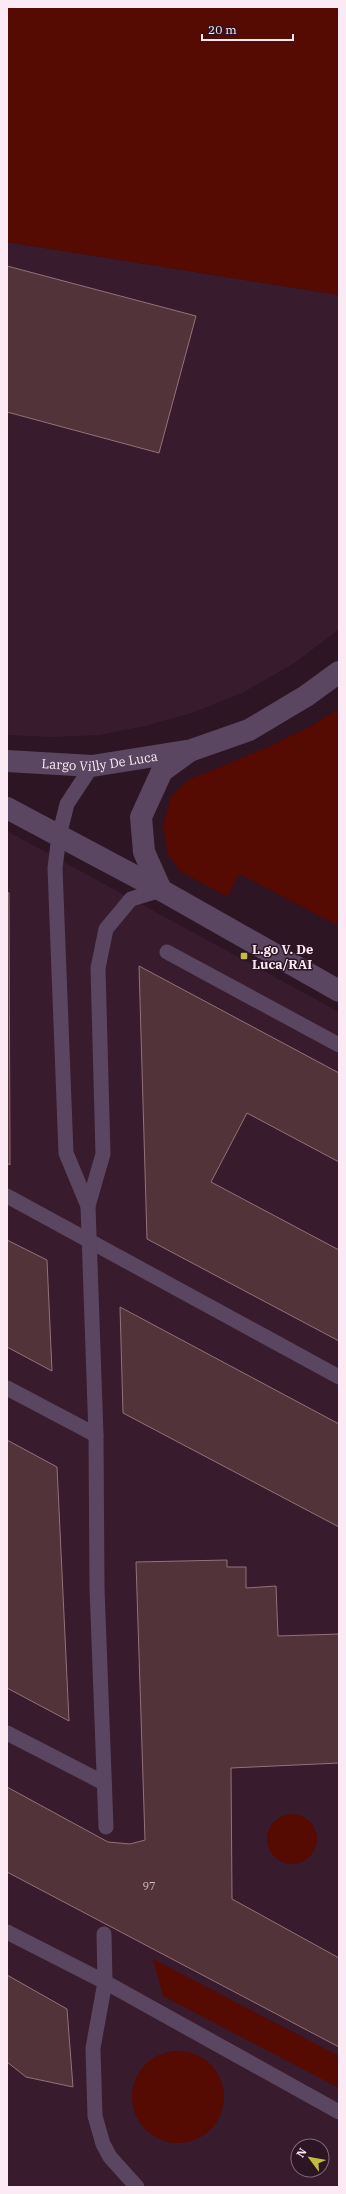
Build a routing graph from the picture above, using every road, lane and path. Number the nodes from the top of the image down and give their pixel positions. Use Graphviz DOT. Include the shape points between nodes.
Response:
graph roads {
  1 [pos="339,672"];
  2 [pos="192,750"];
  3 [pos="7,761"];
  4 [pos="92,766"];
  5 [pos="7,808"];
  6 [pos="59,836"];
  7 [pos="161,890"];
  8 [pos="168,952"];
  9 [pos="339,991"];
  10 [pos="339,1045"];
  11 [pos="7,1196"];
  12 [pos="88,1206"];
  13 [pos="89,1239"];
  14 [pos="339,1377"];
  15 [pos="7,1388"];
  16 [pos="96,1436"];
  17 [pos="7,1733"];
  18 [pos="104,1782"];
  19 [pos="106,1827"];
  20 [pos="7,1932"];
  21 [pos="104,1934"];
  22 [pos="105,1982"];
  23 [pos="339,2112"];
  24 [pos="137,2187"];
  1 -- 2 [label="street, Largo Villy De Luca" via="306,696 249,730"];
  2 -- 4 [label="street, Largo Villy De Luca"];
  2 -- 7 [label="street, Largo Villy De Luca" via="162,771 141,817 144,852"];
  3 -- 4 [label="street, Largo Villy De Luca"];
  4 -- 6 [label="lane" via="67,804"];
  5 -- 6 [label="street"];
  6 -- 7 [label="street"];
  6 -- 12 [label="lane" via="55,896 66,1153"];
  7 -- 9 [label="street"];
  7 -- 12 [label="lane" via="131,899 106,930 98,968 103,1154"];
  8 -- 10 [label="lane"];
  11 -- 13 [label="lane"];
  12 -- 13 [label="lane"];
  13 -- 14 [label="lane"];
  13 -- 16 [label="lane"];
  15 -- 16 [label="lane"];
  16 -- 18 [label="lane" via="97,1588"];
  17 -- 18 [label="lane"];
  18 -- 19 [label="lane"];
  20 -- 22 [label="lane"];
  21 -- 22 [label="lane"];
  22 -- 23 [label="lane"];
  22 -- 24 [label="lane" via="93,2048 95,2116 103,2144 110,2157"];
}
